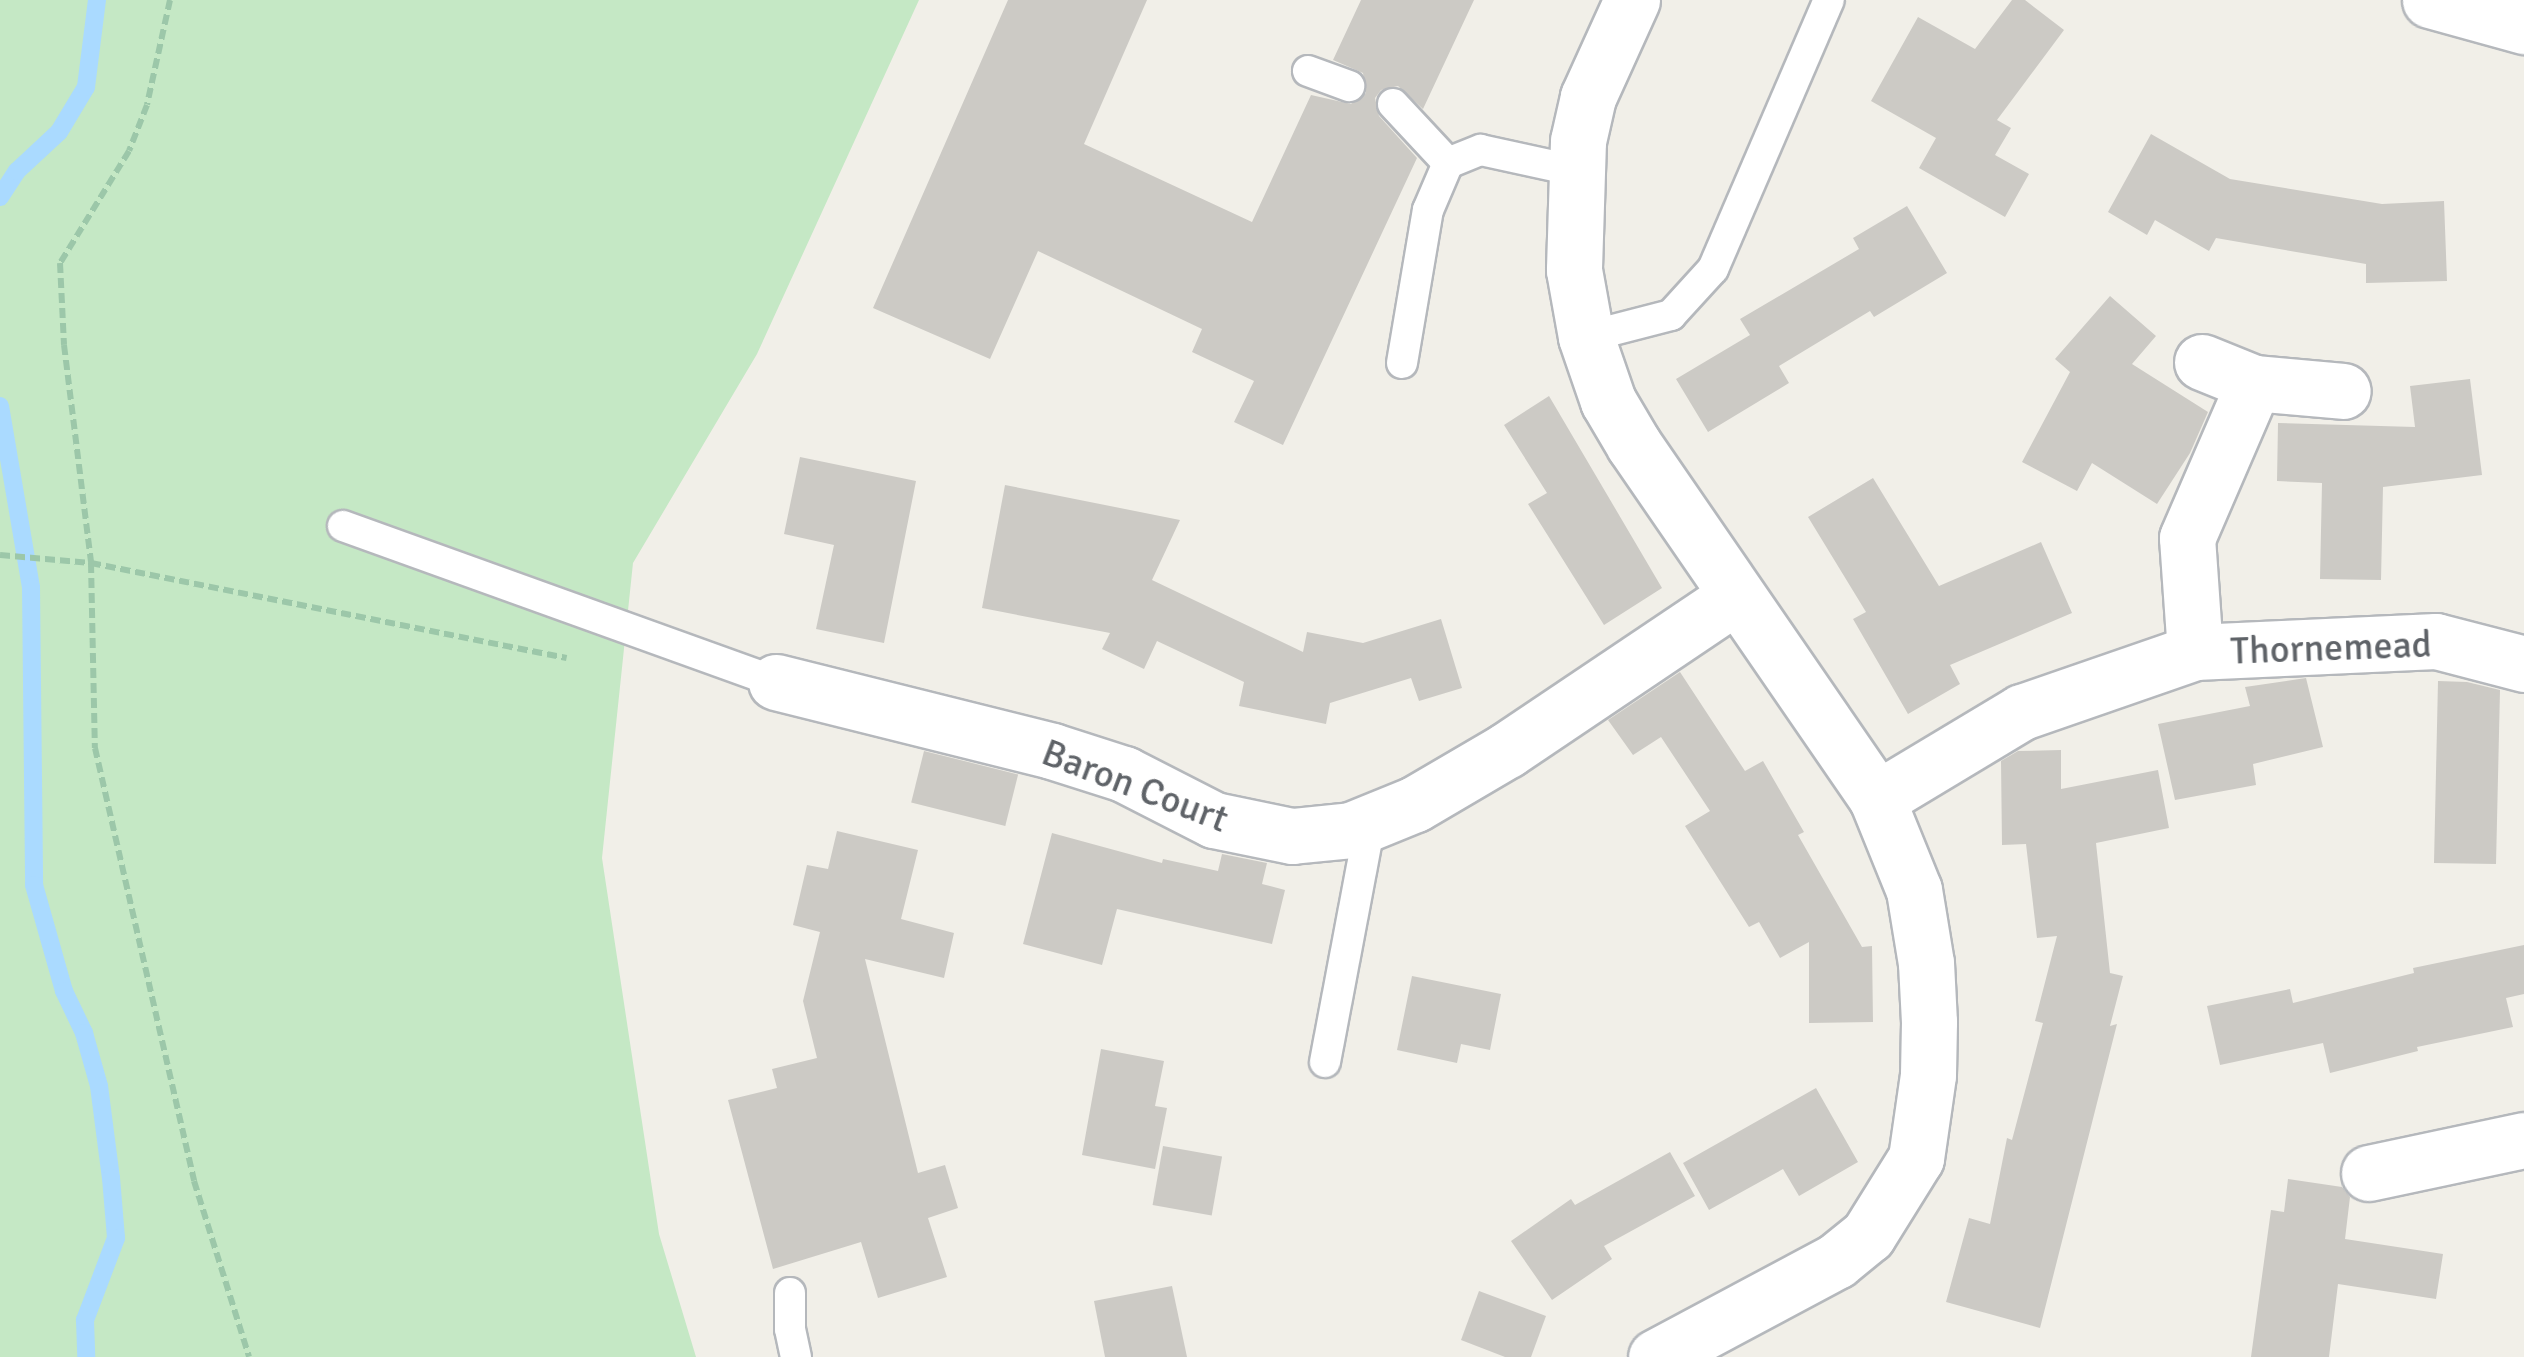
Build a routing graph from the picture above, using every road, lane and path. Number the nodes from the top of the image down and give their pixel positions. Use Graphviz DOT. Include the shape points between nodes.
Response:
graph roads {
  1 [pos="170,0"];
  2 [pos="1632,0"];
  3 [pos="1829,0"];
  4 [pos="2430,0"];
  5 [pos="2524,26"];
  6 [pos="1308,70"];
  7 [pos="1349,86"];
  8 [pos="1393,104"];
  9 [pos="1448,163"];
  10 [pos="1576,171"];
  11 [pos="1586,337"];
  12 [pos="2202,362"];
  13 [pos="1402,363"];
  14 [pos="2254,383"];
  15 [pos="2343,391"];
  16 [pos="343,526"];
  17 [pos="0,555"];
  18 [pos="91,563"];
  19 [pos="1736,597"];
  20 [pos="2195,652"];
  21 [pos="568,658"];
  22 [pos="2524,664"];
  23 [pos="776,682"];
  24 [pos="1878,799"];
  25 [pos="1370,823"];
  26 [pos="1325,1062"];
  27 [pos="2524,1140"];
  28 [pos="2369,1173"];
  29 [pos="790,1293"];
  30 [pos="249,1357"];
  31 [pos="796,1357"];
  32 [pos="1656,1357"];
  1 -- 18 [label="path" via="147,105 129,151 60,263"];
  2 -- 10 [label="street" via="1588,97"];
  3 -- 11 [label="lane" via="1712,269 1671,315"];
  4 -- 5 [label="street"];
  6 -- 7 [label="lane"];
  8 -- 9 [label="lane"];
  9 -- 10 [label="lane" via="1481,150"];
  9 -- 13 [label="lane" via="1428,210"];
  10 -- 11 [label="street" via="1574,270"];
  11 -- 19 [label="street" via="1608,401"];
  12 -- 14 [label="street"];
  14 -- 15 [label="street"];
  14 -- 20 [label="street, Thornemead" via="2187,538"];
  16 -- 23 [label="lane"];
  17 -- 18 [label="path"];
  18 -- 21 [label="path"];
  18 -- 30 [label="path" via="95,748 194,1181"];
  19 -- 24 [label="street"];
  19 -- 25 [label="street, Baron Court" via="1507,750"];
  20 -- 22 [label="street, Thornemead" via="2436,640"];
  20 -- 24 [label="street, Thornemead" via="2022,712"];
  23 -- 25 [label="street, Baron Court" via="1052,751 1124,774 1214,820 1292,836"];
  24 -- 32 [label="street" via="1914,890 1926,963 1928,1075 1916,1158 1868,1235 1836,1261"];
  25 -- 26 [label="lane"];
  27 -- 28 [label="street"];
  29 -- 31 [label="lane"];
}
